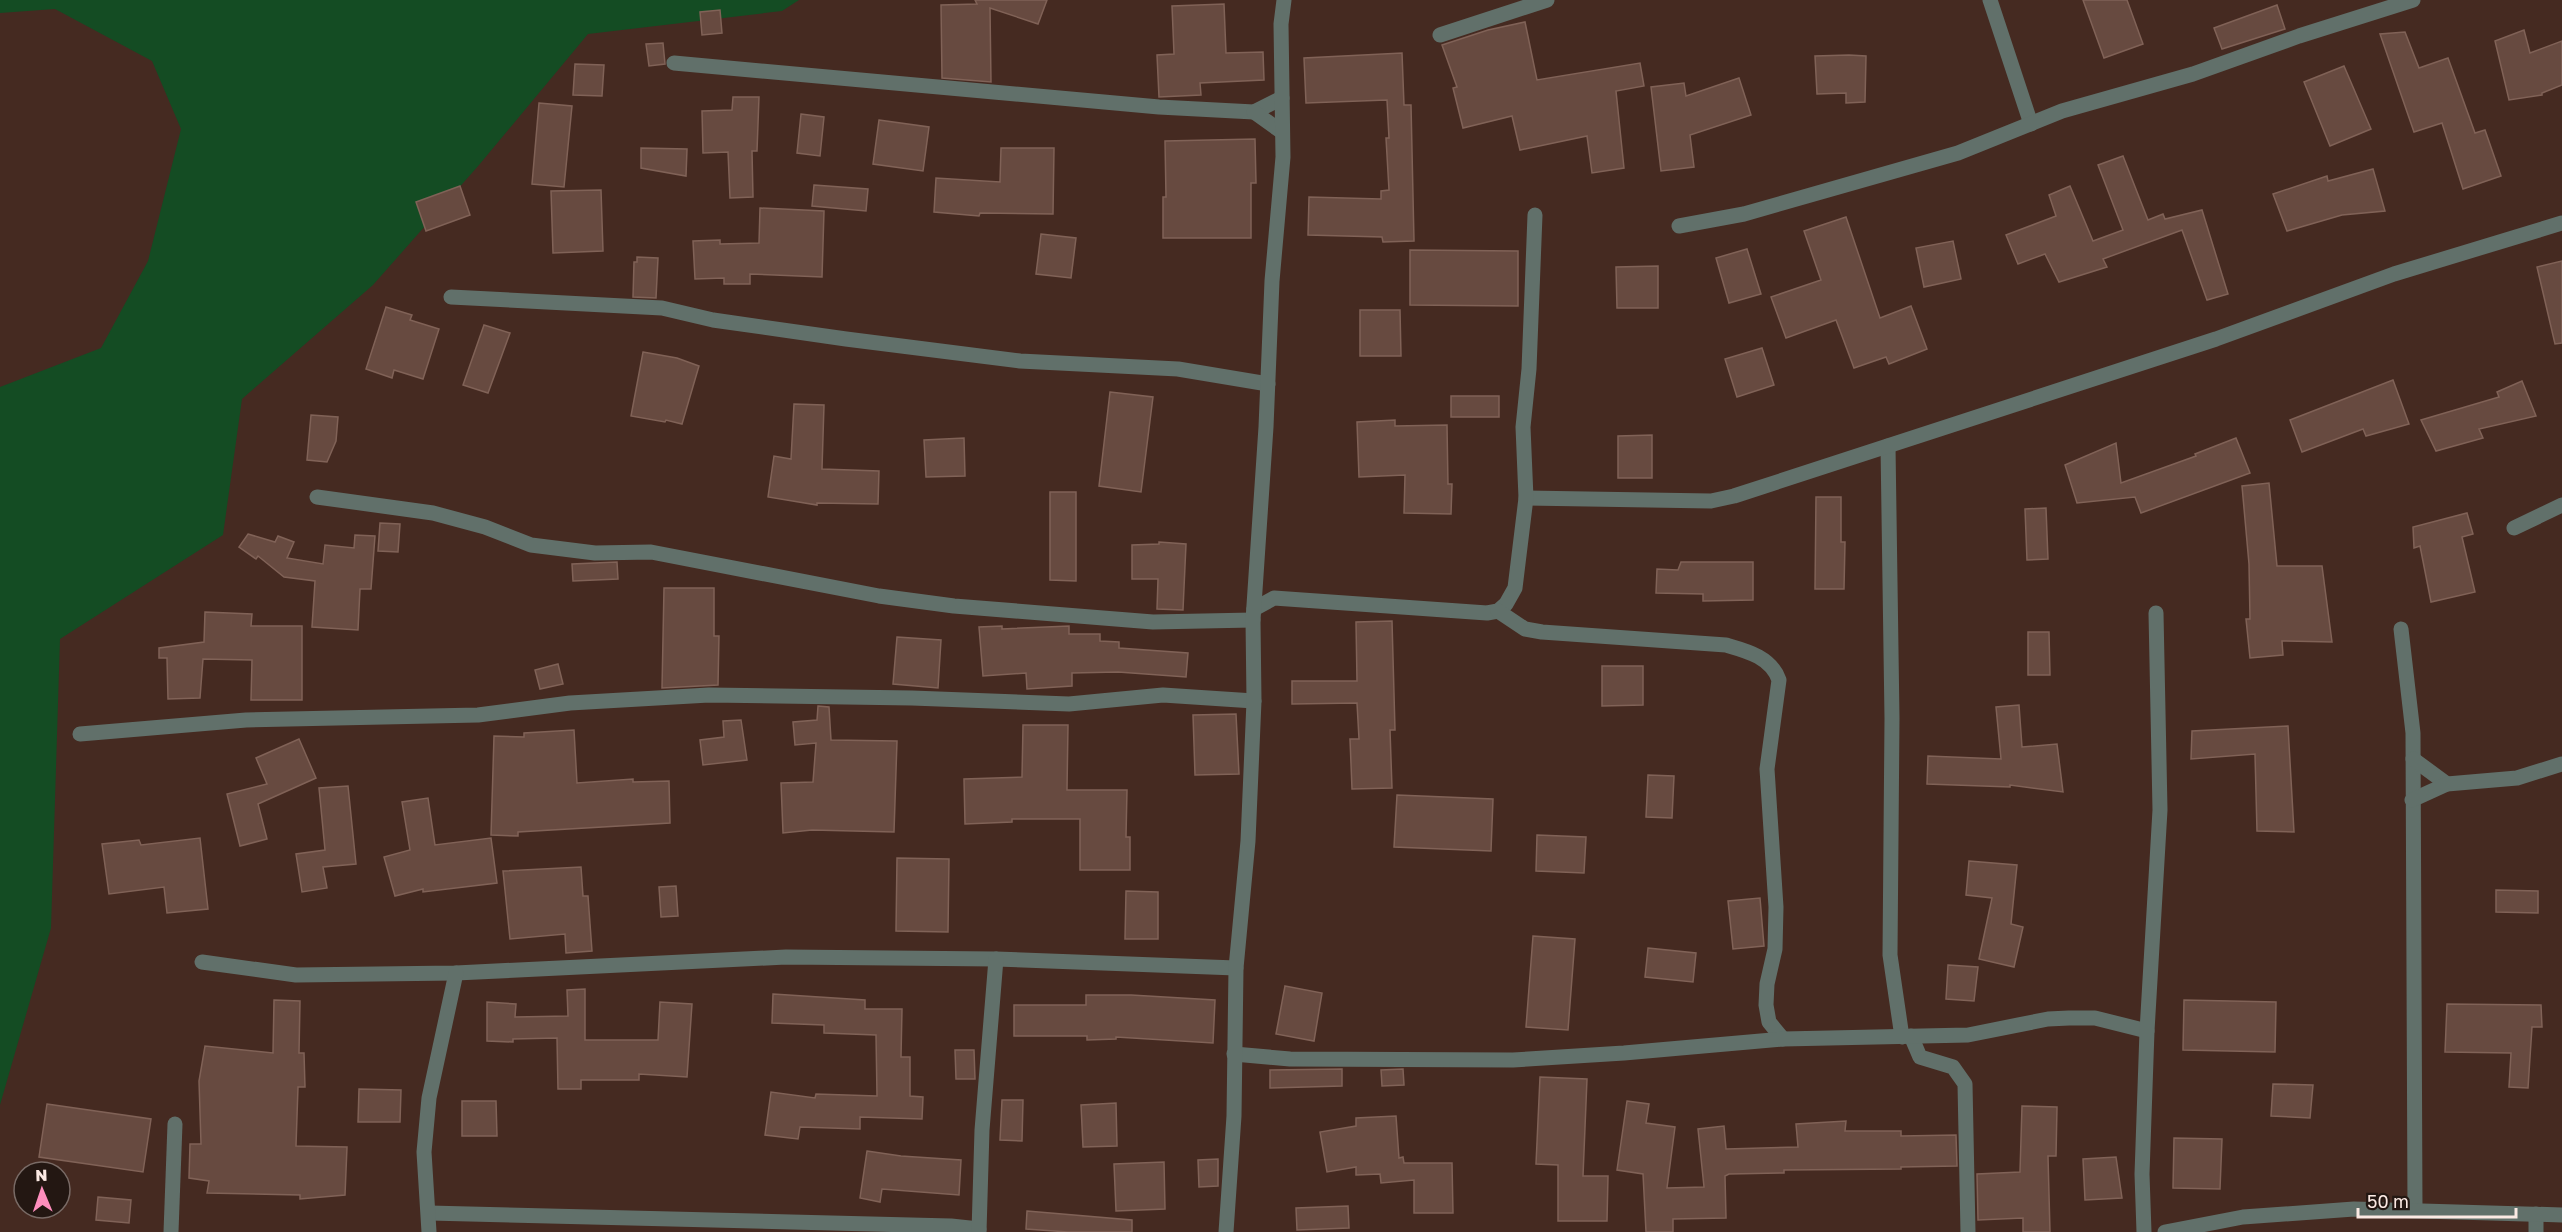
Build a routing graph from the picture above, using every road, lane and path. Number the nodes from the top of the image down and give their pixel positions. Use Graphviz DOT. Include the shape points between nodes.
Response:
graph roads {
  1 [pos="1284,0"];
  2 [pos="1547,0"];
  3 [pos="1990,0"];
  4 [pos="2413,0"];
  5 [pos="1440,35"];
  6 [pos="674,63"];
  7 [pos="1282,98"];
  8 [pos="1254,112"];
  9 [pos="2031,124"];
  10 [pos="1282,132"];
  11 [pos="1535,215"];
  12 [pos="2562,223"];
  13 [pos="1679,226"];
  14 [pos="451,297"];
  15 [pos="1268,384"];
  16 [pos="1888,446"];
  17 [pos="317,497"];
  18 [pos="1526,498"];
  19 [pos="2562,505"];
  20 [pos="2514,528"];
  21 [pos="1256,584"];
  22 [pos="1274,598"];
  23 [pos="1498,611"];
  24 [pos="2156,613"];
  25 [pos="1253,615"];
  26 [pos="2401,629"];
  27 [pos="1254,701"];
  28 [pos="80,734"];
  29 [pos="2413,759"];
  30 [pos="2562,764"];
  31 [pos="2447,784"];
  32 [pos="2412,800"];
  33 [pos="996,959"];
  34 [pos="202,962"];
  35 [pos="1236,968"];
  36 [pos="456,973"];
  37 [pos="2147,1031"];
  38 [pos="1906,1036"];
  39 [pos="1783,1039"];
  40 [pos="1234,1054"];
  41 [pos="175,1124"];
  42 [pos="2415,1210"];
  43 [pos="429,1213"];
  44 [pos="2536,1214"];
  45 [pos="2562,1215"];
  46 [pos="979,1230"];
  47 [pos="171,1232"];
  48 [pos="429,1232"];
  49 [pos="1227,1232"];
  50 [pos="1968,1232"];
  51 [pos="2144,1232"];
  52 [pos="2165,1232"];
  53 [pos="2536,1232"];
  1 -- 7 [label="street"];
  2 -- 5 [label="street"];
  3 -- 9 [label="street"];
  4 -- 9 [label="street"];
  6 -- 8 [label="street" via="1159,107"];
  7 -- 8 [label="street"];
  7 -- 10 [label="street"];
  8 -- 10 [label="street"];
  9 -- 13 [label="street" via="1958,153 1744,214"];
  10 -- 15 [label="street"];
  11 -- 18 [label="street" via="1523,427"];
  12 -- 16 [label="street" via="2394,274 2216,339"];
  14 -- 15 [label="street" via="662,308 713,320 1020,361 1178,369"];
  15 -- 21 [label="street"];
  16 -- 18 [label="street" via="1711,501"];
  16 -- 38 [label="street" via="1890,955"];
  17 -- 25 [label="street" via="433,513 531,545 595,553 651,552 912,601 1153,622"];
  18 -- 23 [label="street" via="1515,588"];
  19 -- 20 [label="street"];
  21 -- 22 [label="street"];
  21 -- 25 [label="street"];
  22 -- 23 [label="street"];
  22 -- 25 [label="street"];
  23 -- 39 [label="street" via="1533,631 1726,645 1748,651 1776,672 1779,680 1767,769 1775,949 1766,1005 1769,1022"];
  24 -- 37 [label="street" via="2160,810"];
  25 -- 27 [label="street"];
  26 -- 29 [label="street"];
  27 -- 28 [label="street" via="1163,695 1069,704 709,695 570,703 478,715 246,720"];
  27 -- 35 [label="street" via="1248,841"];
  29 -- 31 [label="street"];
  29 -- 32 [label="street"];
  30 -- 31 [label="street" via="2517,778"];
  31 -- 32 [label="street"];
  32 -- 42 [label="street"];
  33 -- 35 [label="street"];
  33 -- 36 [label="street" via="786,957"];
  33 -- 46 [label="street" via="982,1130"];
  34 -- 36 [label="street" via="296,975"];
  35 -- 40 [label="street"];
  36 -- 43 [label="street" via="429,1098 424,1152"];
  37 -- 38 [label="street" via="2095,1018 2069,1018 1968,1035"];
  37 -- 51 [label="street"];
  38 -- 39 [label="street"];
  38 -- 50 [label="street" via="1920,1057 1953,1067 1965,1084"];
  39 -- 40 [label="street" via="1513,1060 1290,1059"];
  40 -- 49 [label="street"];
  41 -- 47 [label="street"];
  42 -- 44 [label="street"];
  42 -- 52 [label="street" via="2354,1209 2243,1217"];
  43 -- 46 [label="street" via="951,1226"];
  43 -- 48 [label="street"];
  44 -- 45 [label="street"];
  44 -- 53 [label="street"];
}
